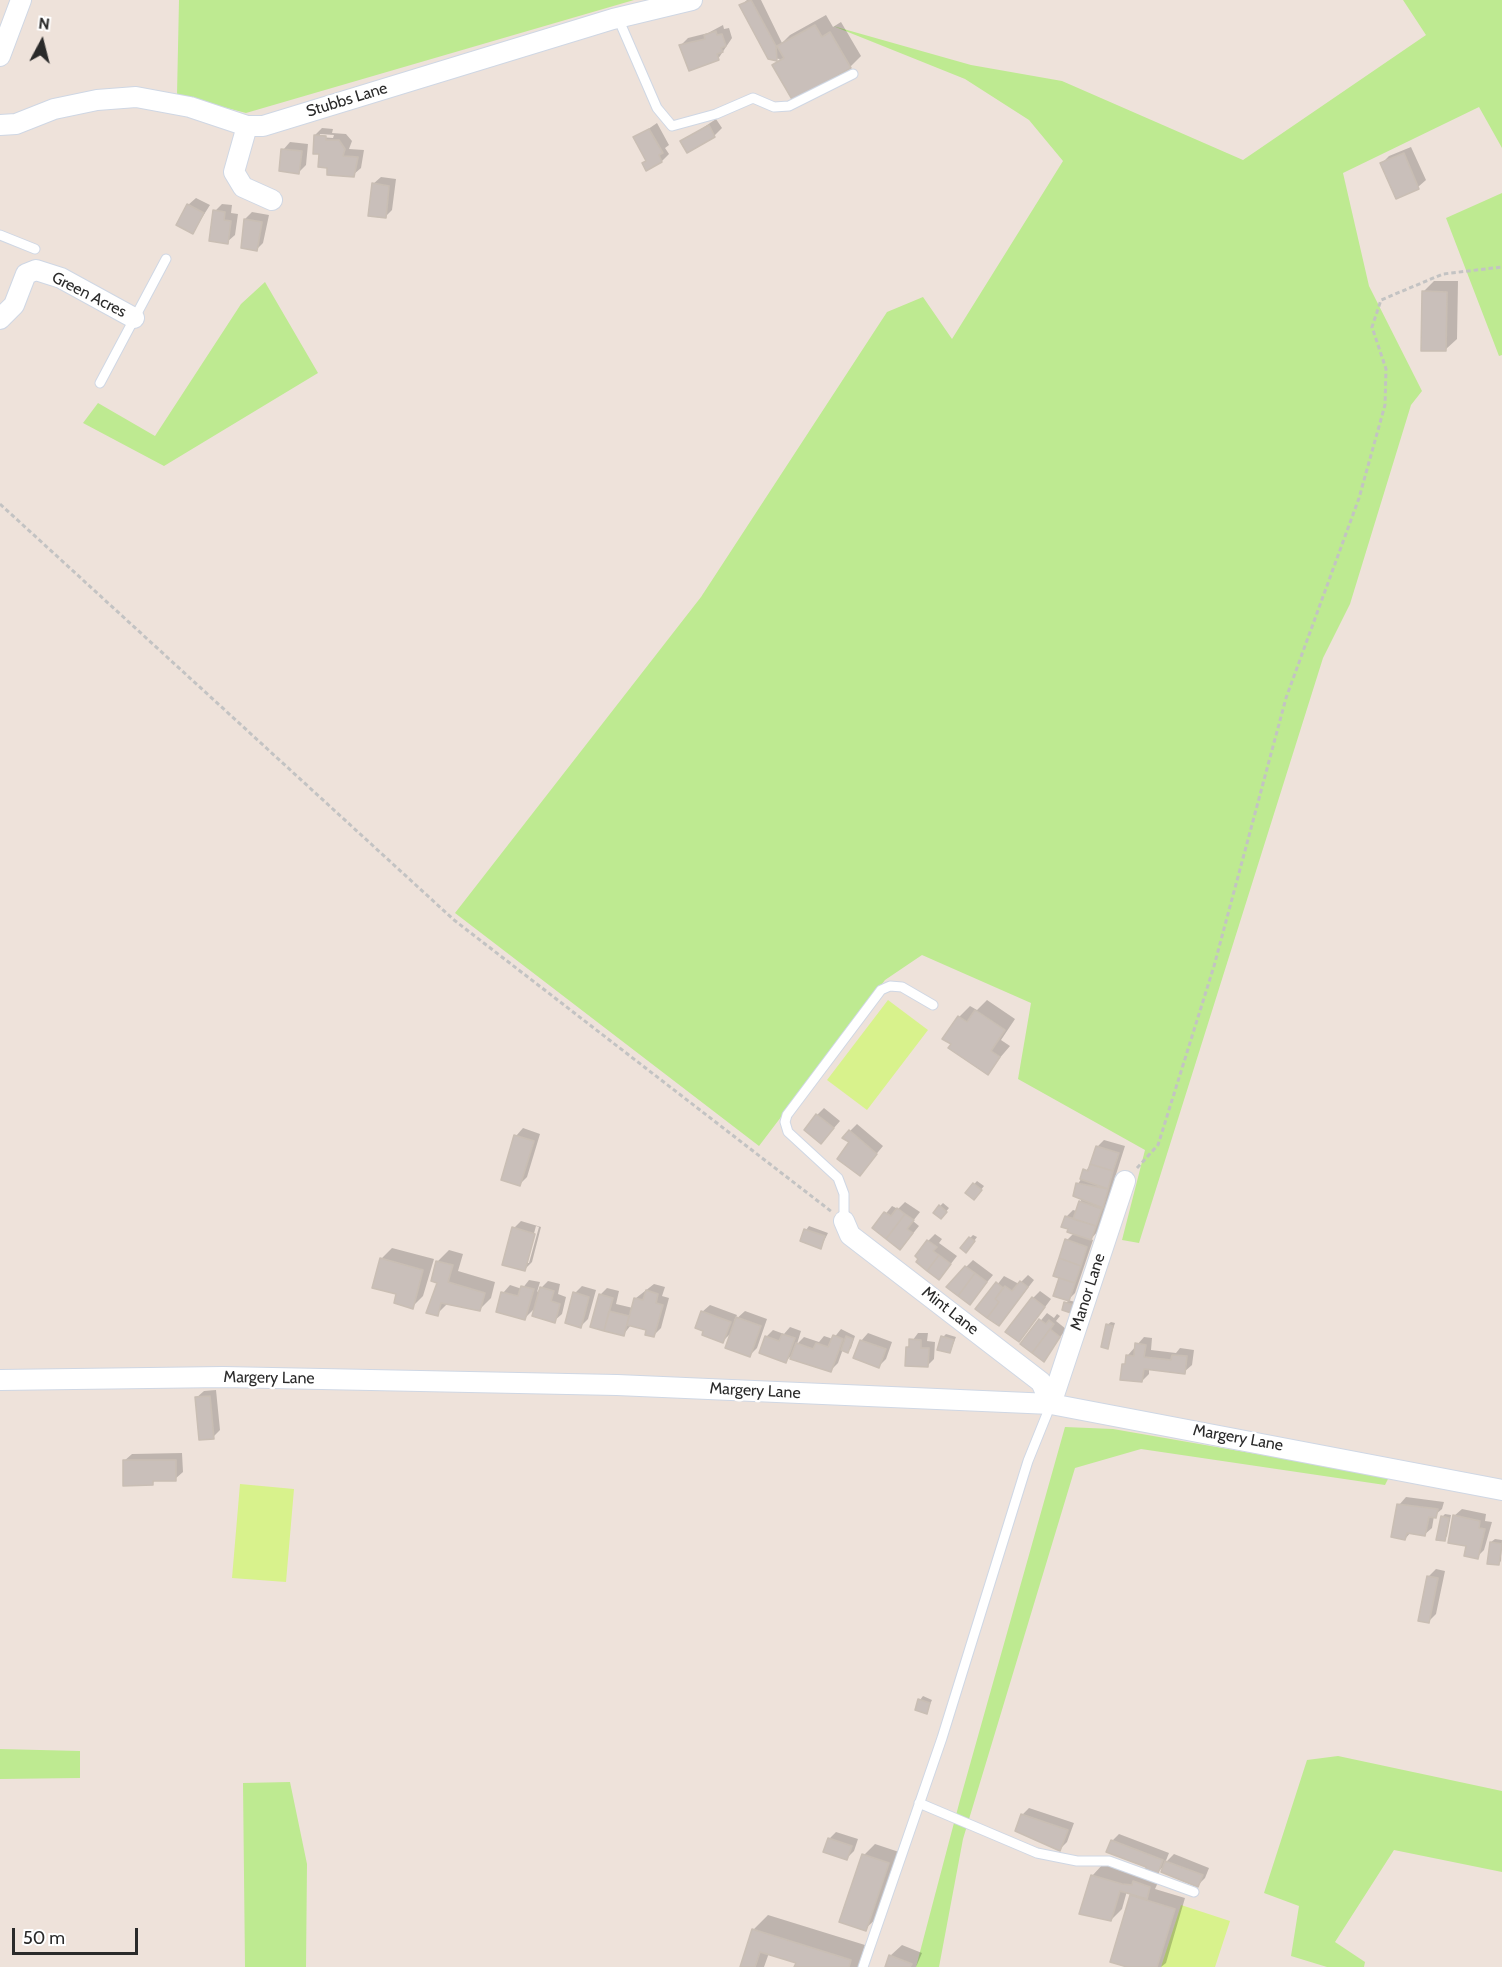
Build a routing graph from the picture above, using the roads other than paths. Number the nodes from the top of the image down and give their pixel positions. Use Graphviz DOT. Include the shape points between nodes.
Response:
graph roads {
  1 [pos="21,0"];
  2 [pos="692,0"];
  3 [pos="618,18"];
  4 [pos="0,56"];
  5 [pos="853,74"];
  6 [pos="0,125"];
  7 [pos="247,126"];
  8 [pos="272,200"];
  9 [pos="0,235"];
  10 [pos="35,249"];
  11 [pos="166,259"];
  12 [pos="134,318"];
  13 [pos="0,319"];
  14 [pos="100,383"];
  15 [pos="933,1005"];
  16 [pos="1125,1181"];
  17 [pos="844,1221"];
  18 [pos="0,1380"];
  19 [pos="1052,1404"];
  20 [pos="1502,1490"];
  21 [pos="919,1803"];
  22 [pos="1194,1892"];
  23 [pos="863,1967"];
  1 -- 4 [label="street"];
  2 -- 3 [label="street, Stubbs Lane"];
  3 -- 5 [label="lane" via="657,108 672,126 716,114 753,98 774,107 789,106"];
  3 -- 7 [label="street, Stubbs Lane" via="263,126"];
  6 -- 7 [label="street, Stubbs Lane" via="97,100 136,97 190,107"];
  7 -- 8 [label="street" via="234,172 243,188"];
  9 -- 10 [label="lane"];
  11 -- 12 [label="lane"];
  12 -- 13 [label="street, Green Acres" via="61,278 36,270 26,273 14,305"];
  12 -- 14 [label="lane"];
  15 -- 17 [label="lane" via="902,987 881,990 787,1115 788,1132 838,1178 844,1194"];
  16 -- 19 [label="street, Manor Lane"];
  17 -- 19 [label="street, Mint Lane" via="850,1235 1041,1382"];
  18 -- 19 [label="street, Margery Lane" via="223,1377 617,1385"];
  19 -- 20 [label="street, Margery Lane"];
  19 -- 21 [label="lane" via="1028,1461"];
  21 -- 22 [label="lane" via="1037,1853 1077,1861 1109,1861"];
  21 -- 23 [label="lane"];
}
